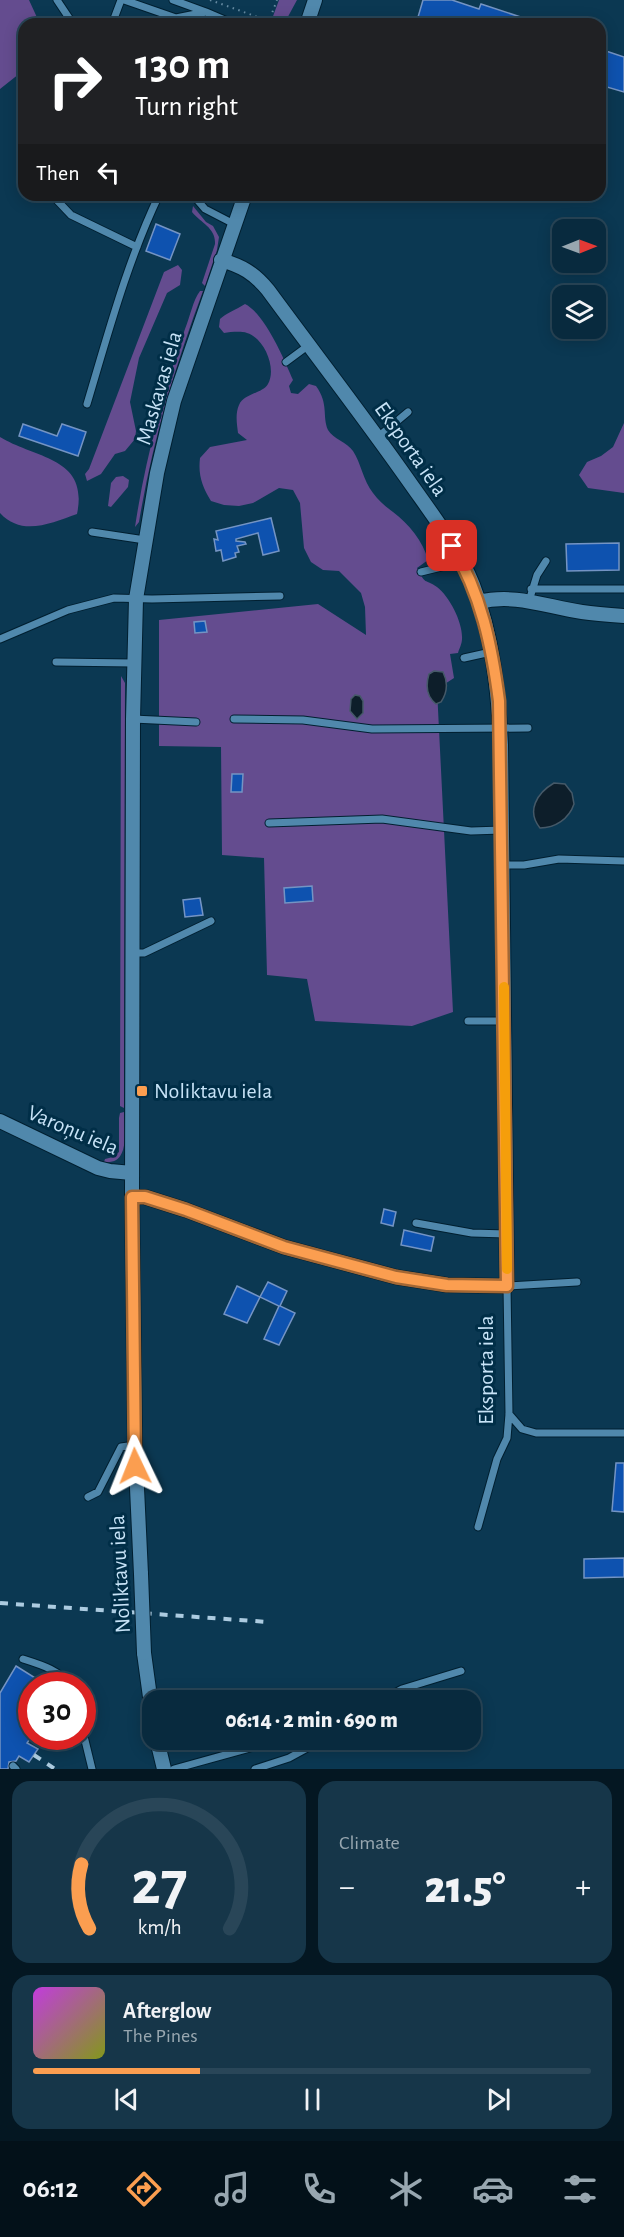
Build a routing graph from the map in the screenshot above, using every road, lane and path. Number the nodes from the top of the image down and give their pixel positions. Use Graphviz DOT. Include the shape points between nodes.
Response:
graph roads {
  1 [pos="57,0"];
  2 [pos="122,0"];
  3 [pos="173,0"];
  4 [pos="210,0"];
  5 [pos="277,0"];
  6 [pos="315,0"];
  7 [pos="206,12"];
  8 [pos="69,18"];
  9 [pos="114,18"];
  10 [pos="220,18"];
  11 [pos="261,18"];
  12 [pos="271,18"];
  13 [pos="309,18"];
  14 [pos="58,201"];
  15 [pos="156,201"];
  16 [pos="198,201"];
  17 [pos="243,201"];
  18 [pos="234,224"];
  19 [pos="137,247"];
  20 [pos="221,260"];
  21 [pos="309,345"];
  22 [pos="286,362"];
  23 [pos="87,404"];
  24 [pos="408,412"];
  25 [pos="378,437"];
  26 [pos="92,532"];
  27 [pos="145,540"];
  28 [pos="546,561"];
  29 [pos="462,562"];
  30 [pos="421,572"];
  31 [pos="624,589"];
  32 [pos="530,595"];
  33 [pos="280,596"];
  34 [pos="136,599"];
  35 [pos="479,602"];
  36 [pos="624,616"];
  37 [pos="0,639"];
  38 [pos="491,652"];
  39 [pos="464,658"];
  40 [pos="56,662"];
  41 [pos="133,663"];
  42 [pos="133,719"];
  43 [pos="234,719"];
  44 [pos="196,722"];
  45 [pos="500,728"];
  46 [pos="528,728"];
  47 [pos="269,823"];
  48 [pos="502,830"];
  49 [pos="624,861"];
  50 [pos="502,865"];
  51 [pos="211,921"];
  52 [pos="132,953"];
  53 [pos="468,1021"];
  54 [pos="504,1021"];
  55 [pos="0,1121"];
  56 [pos="132,1173"];
  57 [pos="132,1197"];
  58 [pos="416,1223"];
  59 [pos="506,1234"];
  60 [pos="577,1282"];
  61 [pos="507,1286"];
  62 [pos="509,1414"];
  63 [pos="624,1432"];
  64 [pos="135,1445"];
  65 [pos="88,1497"];
  66 [pos="478,1527"];
  67 [pos="23,1659"];
  68 [pos="461,1671"];
  69 [pos="56,1672"];
  70 [pos="149,1690"];
  71 [pos="400,1690"];
  72 [pos="87,1750"];
  73 [pos="159,1750"];
  74 [pos="243,1750"];
  75 [pos="304,1750"];
  76 [pos="92,1769"];
  77 [pos="164,1769"];
  78 [pos="174,1769"];
  79 [pos="255,1769"];
  1 -- 8 [label="lane"];
  2 -- 7 [label="lane" via="176,18"];
  2 -- 9 [label="lane"];
  3 -- 7 [label="lane"];
  4 -- 11 [label="path"];
  5 -- 12 [label="path"];
  6 -- 13 [label="street"];
  7 -- 10 [label="lane"];
  14 -- 19 [label="lane" via="71,215"];
  15 -- 19 [label="lane"];
  16 -- 18 [label="lane" via="205,209"];
  17 -- 18 [label="street, Maskavas iela"];
  18 -- 20 [label="street, Maskavas iela"];
  19 -- 23 [label="lane"];
  20 -- 21 [label="street, Eksporta iela" via="245,268 257,277"];
  20 -- 27 [label="street, Maskavas iela" via="174,401"];
  21 -- 22 [label="lane"];
  21 -- 25 [label="street, Eksporta iela"];
  24 -- 25 [label="lane"];
  25 -- 29 [label="street, Eksporta iela"];
  26 -- 27 [label="lane"];
  27 -- 34 [label="street, Maskavas iela"];
  28 -- 32 [label="lane"];
  29 -- 30 [label="lane"];
  29 -- 35 [label="street, Eksporta iela"];
  31 -- 32 [label="lane"];
  32 -- 35 [label="street"];
  32 -- 36 [label="street" via="580,612"];
  33 -- 34 [label="lane"];
  34 -- 37 [label="lane" via="114,598 68,610"];
  34 -- 41 [label="street, Noliktavu iela"];
  35 -- 38 [label="street, Eksporta iela"];
  38 -- 39 [label="lane"];
  38 -- 45 [label="street, Eksporta iela"];
  40 -- 41 [label="lane"];
  41 -- 42 [label="street, Noliktavu iela"];
  42 -- 44 [label="lane"];
  42 -- 52 [label="street, Noliktavu iela"];
  43 -- 45 [label="lane" via="303,720 372,729"];
  45 -- 46 [label="lane"];
  45 -- 48 [label="street, Eksporta iela"];
  47 -- 48 [label="lane" via="382,819 471,831"];
  48 -- 50 [label="street, Eksporta iela"];
  49 -- 50 [label="lane" via="559,860"];
  50 -- 54 [label="street, Eksporta iela"];
  51 -- 52 [label="lane" via="144,953"];
  52 -- 56 [label="street, Noliktavu iela"];
  53 -- 54 [label="lane"];
  54 -- 59 [label="street, Eksporta iela"];
  55 -- 56 [label="street, Varoņu iela" via="98,1168"];
  56 -- 57 [label="street, Noliktavu iela"];
  57 -- 61 [label="street" via="145,1197 284,1247 396,1277 447,1285"];
  57 -- 64 [label="street, Noliktavu iela"];
  58 -- 59 [label="lane" via="472,1233"];
  59 -- 61 [label="street, Eksporta iela"];
  60 -- 61 [label="lane"];
  61 -- 62 [label="lane, Eksporta iela"];
  62 -- 63 [label="lane" via="522,1429 536,1433"];
  62 -- 66 [label="lane, Eksporta iela" via="507,1438 497,1459"];
  64 -- 65 [label="lane" via="121,1447 98,1491"];
  64 -- 70 [label="street, Noliktavu iela, bridge"];
  67 -- 69 [label="lane"];
  68 -- 71 [label="lane"];
  72 -- 76 [label="lane"];
  73 -- 77 [label="street"];
  74 -- 78 [label="lane"];
  75 -- 79 [label="lane"];
}
